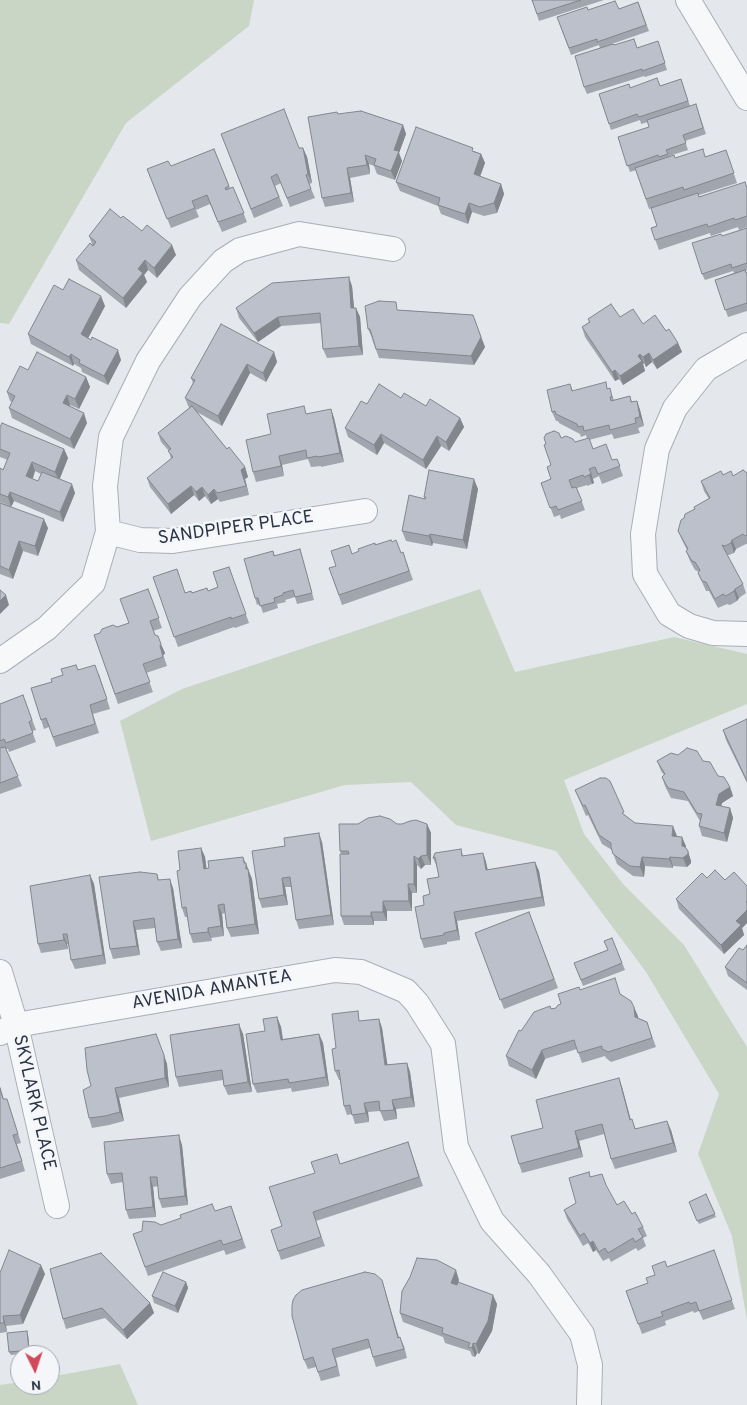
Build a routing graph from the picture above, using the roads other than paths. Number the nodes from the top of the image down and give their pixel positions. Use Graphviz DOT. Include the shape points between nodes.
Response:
graph roads {
  1 [pos="688,0"];
  2 [pos="747,98"];
  3 [pos="394,249"];
  4 [pos="747,345"];
  5 [pos="365,511"];
  6 [pos="108,532"];
  7 [pos="747,634"];
  8 [pos="0,661"];
  9 [pos="0,972"];
  10 [pos="8,1029"];
  11 [pos="57,1206"];
  12 [pos="589,1405"];
  1 -- 2 [label="street"];
  3 -- 6 [label="street" via="299,234 240,250 223,261 190,297 148,361 111,437 105,486"];
  4 -- 7 [label="street" via="706,369 675,408 657,449 643,534 645,574 669,614 689,626 713,633"];
  5 -- 6 [label="street, SANDPIPER PLACE" via="173,541 140,540"];
  6 -- 8 [label="street" via="93,583 48,628"];
  9 -- 10 [label="street, SKYLARK PLACE"];
  10 -- 11 [label="street, SKYLARK PLACE"];
  10 -- 12 [label="street, AVENIDA AMANTEA" via="335,970 361,972 406,991 443,1044 456,1147 492,1221 539,1274 582,1334 590,1366"];
}
